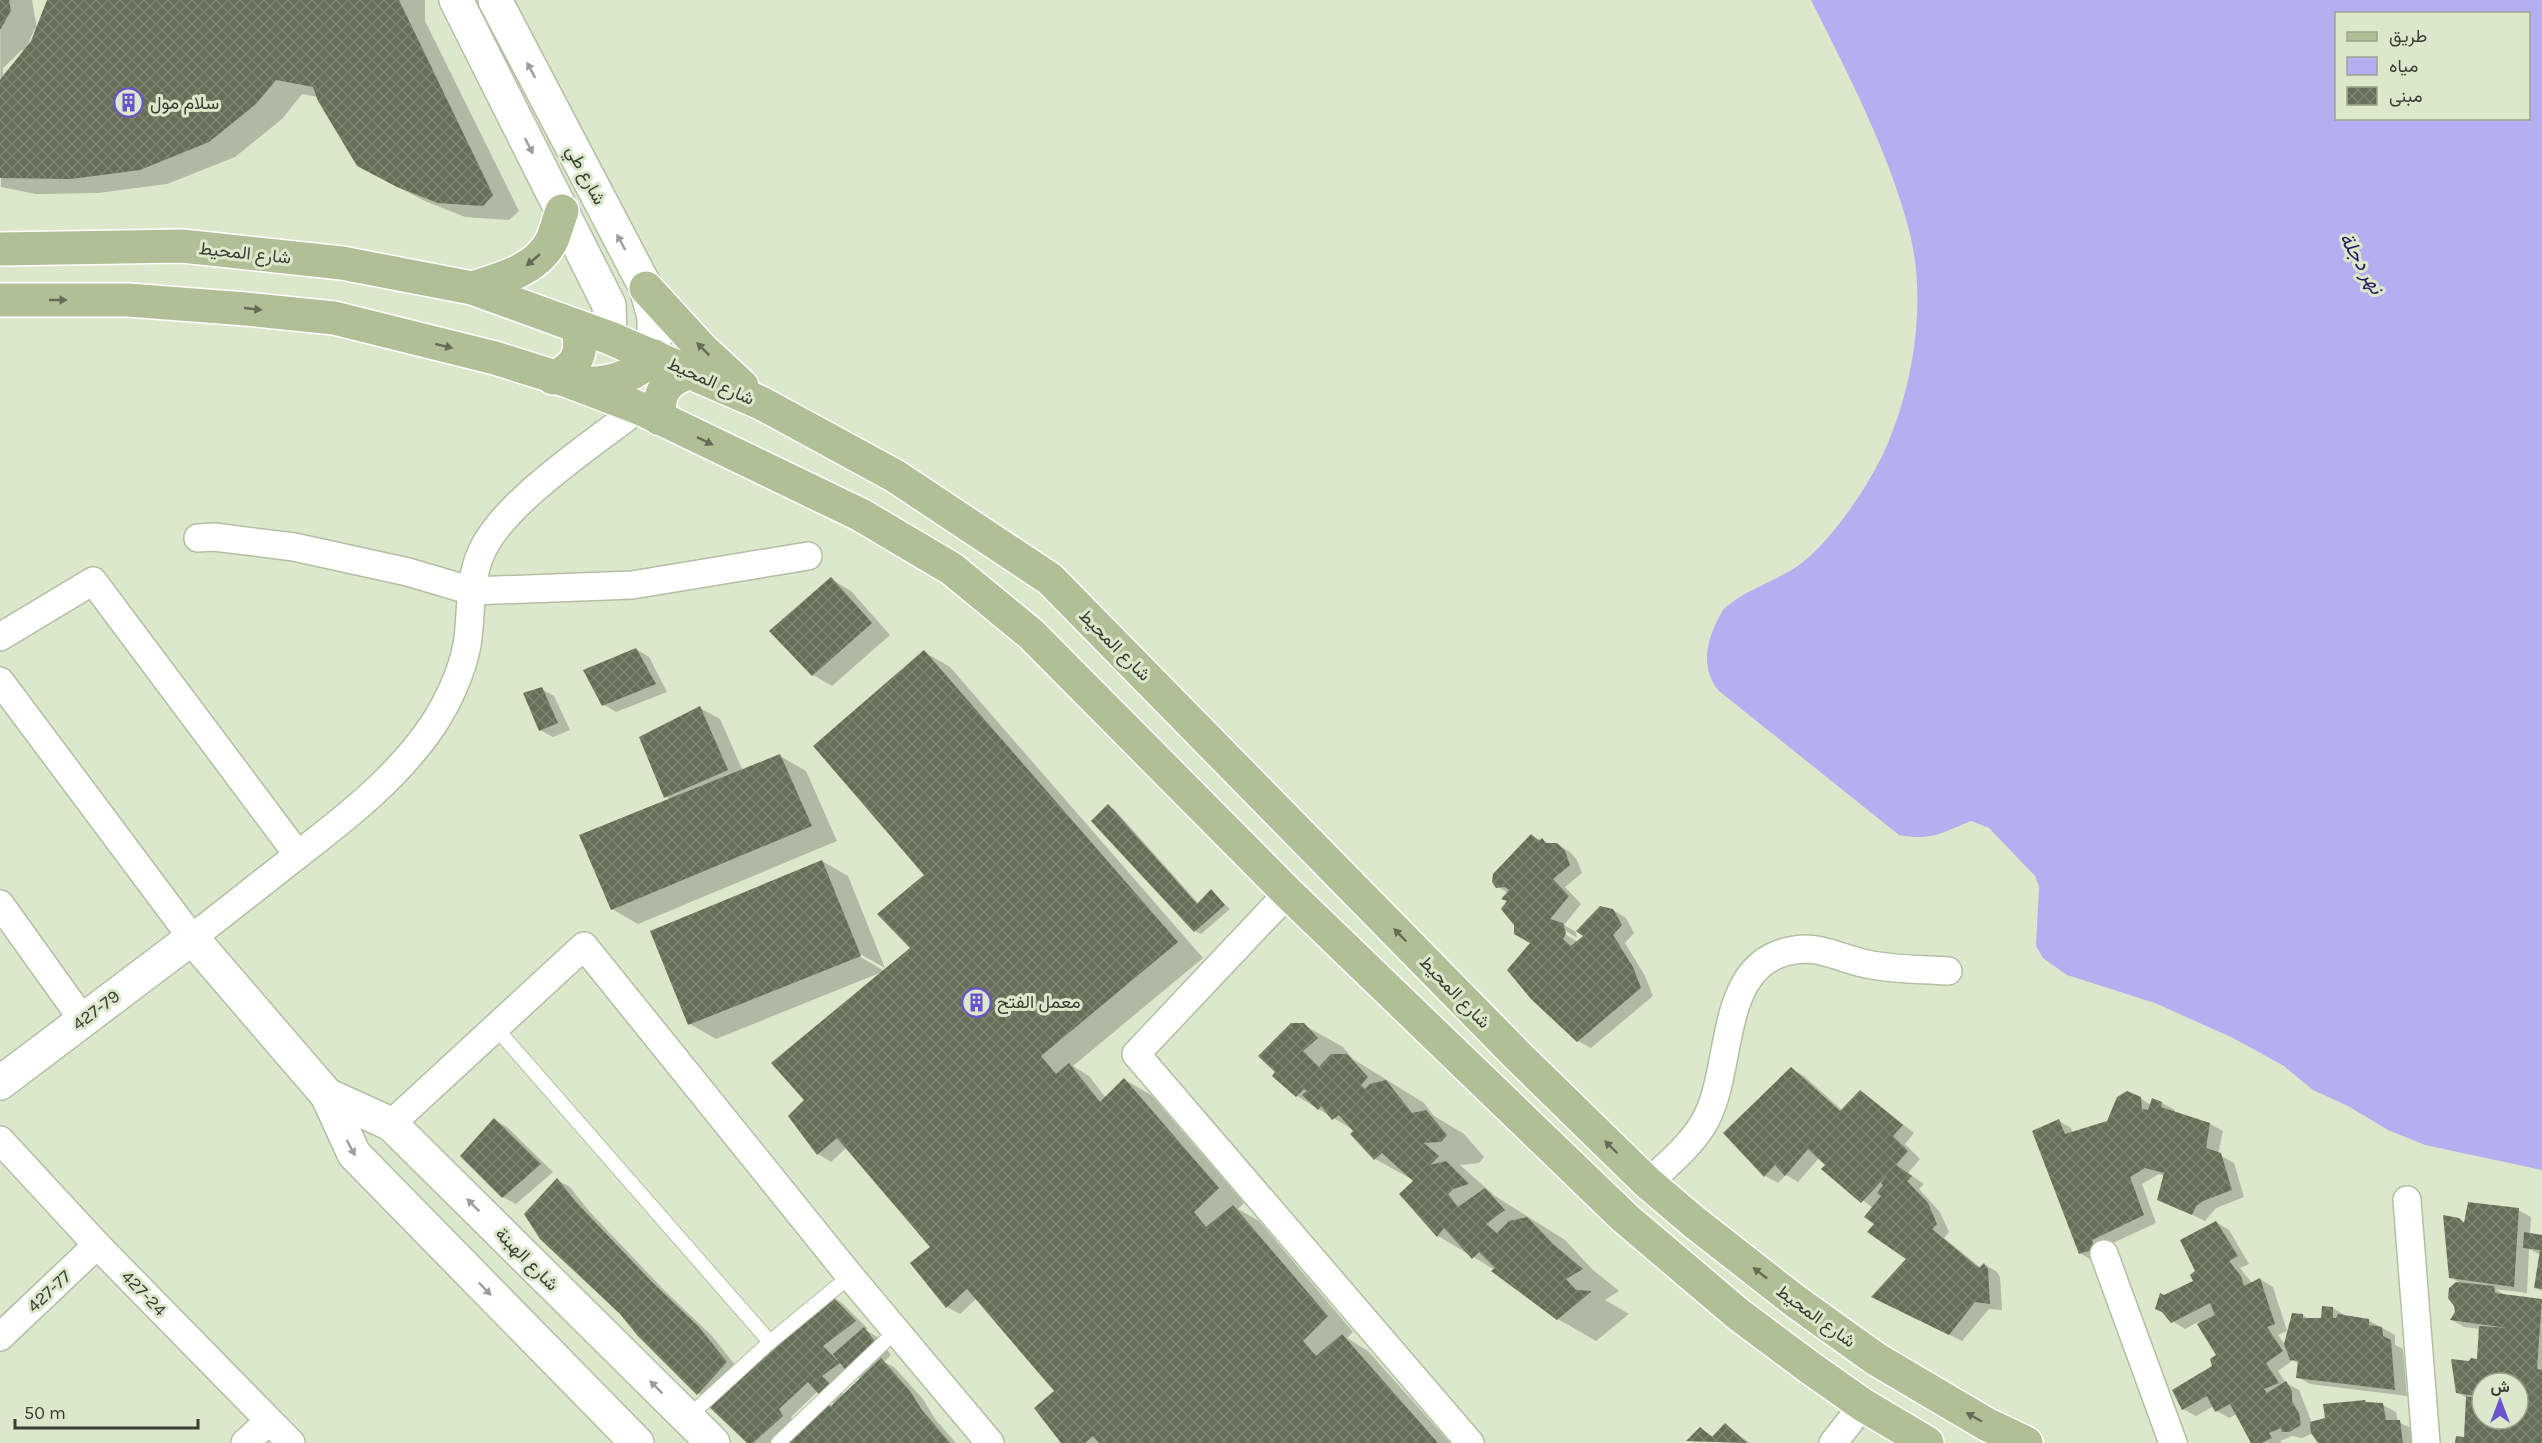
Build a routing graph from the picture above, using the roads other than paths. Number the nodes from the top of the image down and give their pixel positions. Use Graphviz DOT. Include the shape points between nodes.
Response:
graph roads {
  1 [pos="456,0"];
  2 [pos="495,0"];
  3 [pos="562,211"];
  4 [pos="0,249"];
  5 [pos="472,288"];
  6 [pos="646,288"];
  7 [pos="0,300"];
  8 [pos="577,326"];
  9 [pos="610,338"];
  10 [pos="654,357"];
  11 [pos="690,372"];
  12 [pos="561,379"];
  13 [pos="617,380"];
  14 [pos="761,403"];
  15 [pos="649,413"];
  16 [pos="198,538"];
  17 [pos="807,556"];
  18 [pos="471,591"];
  19 [pos="0,637"];
  20 [pos="0,681"];
  21 [pos="298,855"];
  22 [pos="1288,893"];
  23 [pos="0,904"];
  24 [pos="192,938"];
  25 [pos="1948,971"];
  26 [pos="83,1020"];
  27 [pos="495,1027"];
  28 [pos="0,1083"];
  29 [pos="327,1095"];
  30 [pos="391,1124"];
  31 [pos="0,1140"];
  32 [pos="1648,1183"];
  33 [pos="2407,1200"];
  34 [pos="97,1245"];
  35 [pos="2104,1254"];
  36 [pos="850,1276"];
  37 [pos="896,1331"];
  38 [pos="0,1337"];
  39 [pos="770,1342"];
  40 [pos="1863,1405"];
  41 [pos="687,1418"];
  42 [pos="269,1421"];
  43 [pos="245,1443"];
  44 [pos="291,1443"];
  45 [pos="637,1443"];
  46 [pos="712,1443"];
  47 [pos="778,1443"];
  48 [pos="990,1443"];
  49 [pos="1470,1443"];
  50 [pos="1833,1443"];
  51 [pos="1927,1443"];
  52 [pos="2026,1443"];
  53 [pos="2173,1443"];
  54 [pos="2426,1443"];
  1 -- 3 [label="street, شارع طي, one-way"];
  6 -- 2 [label="street, شارع طي, one-way"];
  3 -- 5 [label="main road, one-way" via="550,243 533,262 508,277"];
  3 -- 9 [label="street, شارع طي" via="609,305"];
  4 -- 5 [label="main road, شارع المحيط" via="182,246 342,263"];
  5 -- 8 [label="main road, شارع المحيط"];
  6 -- 10 [label="street, شارع طي" via="654,317"];
  14 -- 6 [label="main road, one-way" via="701,348"];
  7 -- 12 [label="main road, one-way" via="128,300 334,318 495,358"];
  8 -- 9 [label="main road, شارع المحيط"];
  8 -- 12 [label="main road" via="581,342 578,358"];
  9 -- 10 [label="main road, شارع المحيط"];
  9 -- 13 [label="main road" via="611,364"];
  10 -- 11 [label="main road, شارع المحيط"];
  10 -- 13 [label="main road"];
  11 -- 14 [label="main road, شارع المحيط"];
  11 -- 15 [label="main road" via="675,378"];
  12 -- 13 [label="main road" via="593,384"];
  12 -- 15 [label="main road"];
  13 -- 15 [label="main road" via="626,395"];
  32 -- 14 [label="main road, شارع المحيط, one-way" via="1050,579 895,476"];
  15 -- 18 [label="street" via="531,492 508,515 481,551"];
  15 -- 22 [label="main road, one-way" via="861,515 952,569 1031,634"];
  16 -- 18 [label="street" via="294,547 408,572"];
  17 -- 18 [label="street" via="632,585"];
  18 -- 21 [label="street" via="467,646 454,686 433,724 360,806"];
  19 -- 21 [label="street" via="93,581"];
  20 -- 24 [label="street"];
  21 -- 24 [label="street"];
  22 -- 40 [label="main road" via="1625,1218 1738,1314"];
  22 -- 49 [label="street" via="1136,1054"];
  23 -- 26 [label="street"];
  24 -- 26 [label="street, 427-79"];
  24 -- 29 [label="street, شارع الهبنة"];
  25 -- 32 [label="street" via="1888,967 1806,949 1785,952 1766,961 1750,975 1738,994 1713,1103 1705,1121 1682,1151"];
  26 -- 28 [label="street, 427-79"];
  27 -- 30 [label="street"];
  27 -- 36 [label="street" via="584,946"];
  27 -- 39 [label="lane"];
  29 -- 30 [label="street, شارع الهبنة"];
  29 -- 45 [label="street, شارع الهبنة, one-way" via="354,1154"];
  41 -- 30 [label="street, شارع الهبنة, one-way"];
  31 -- 34 [label="street, 427-24"];
  52 -- 32 [label="main road, شارع المحيط, one-way" via="1876,1359 1786,1294"];
  33 -- 54 [label="street"];
  34 -- 38 [label="street, 427-77"];
  34 -- 42 [label="street, 427-24"];
  35 -- 53 [label="street"];
  36 -- 37 [label="street"];
  36 -- 39 [label="lane"];
  37 -- 47 [label="lane"];
  37 -- 48 [label="street"];
  39 -- 41 [label="lane"];
  40 -- 50 [label="street"];
  40 -- 51 [label="main road"];
  41 -- 46 [label="street, شارع الهبنة"];
  42 -- 43 [label="street"];
  42 -- 44 [label="street, 427-24"];
}
